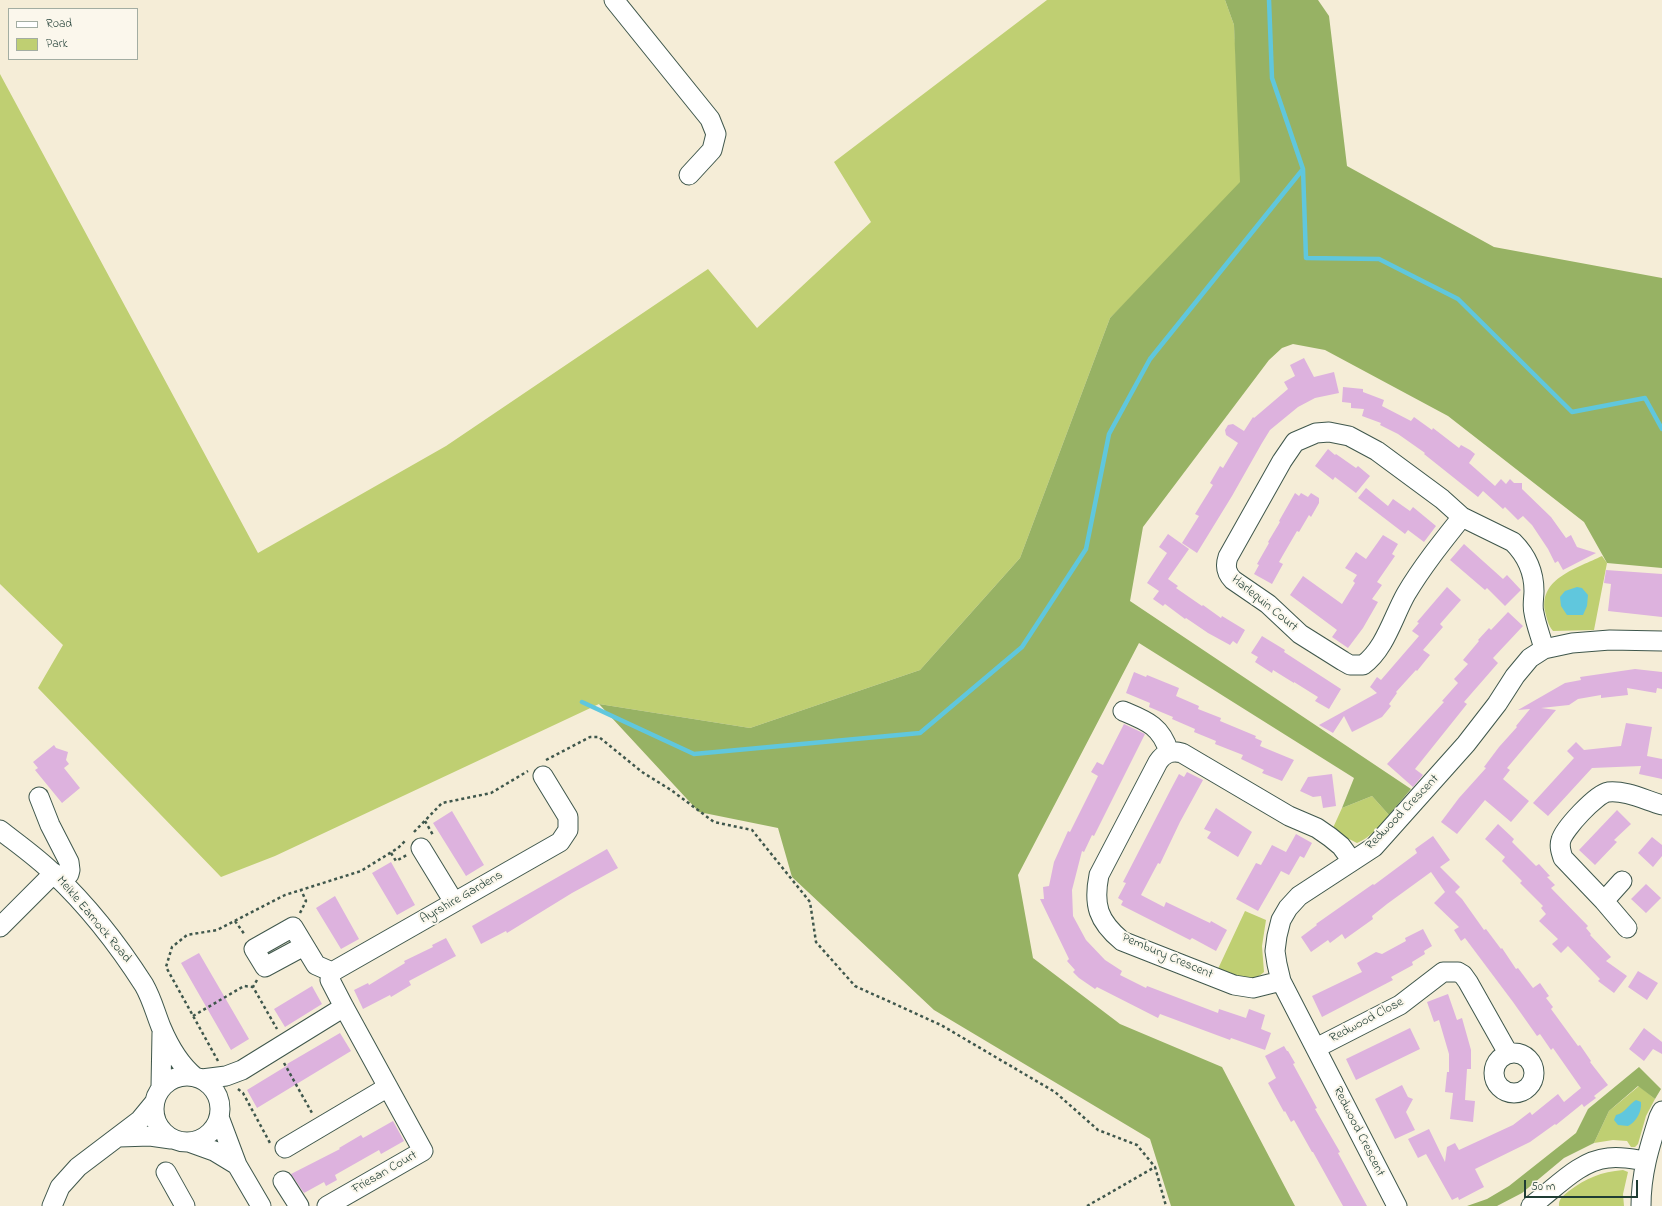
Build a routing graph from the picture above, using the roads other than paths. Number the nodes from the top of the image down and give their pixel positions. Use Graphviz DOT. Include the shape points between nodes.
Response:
graph roads {
  1 [pos="614,0"];
  2 [pos="689,175"];
  3 [pos="1462,517"];
  4 [pos="1662,642"];
  5 [pos="1544,649"];
  6 [pos="1123,711"];
  7 [pos="1169,752"];
  8 [pos="538,769"];
  9 [pos="39,797"];
  10 [pos="1662,805"];
  11 [pos="0,830"];
  12 [pos="421,848"];
  13 [pos="1352,861"];
  14 [pos="56,875"];
  15 [pos="1622,881"];
  16 [pos="1604,901"];
  17 [pos="454,902"];
  18 [pos="0,927"];
  19 [pos="1627,928"];
  20 [pos="304,946"];
  21 [pos="332,972"];
  22 [pos="1281,981"];
  23 [pos="344,1008"];
  24 [pos="162,1028"];
  25 [pos="1316,1048"];
  26 [pos="1508,1053"];
  27 [pos="233,1076"];
  28 [pos="198,1078"];
  29 [pos="388,1087"];
  30 [pos="157,1095"];
  31 [pos="219,1109"];
  32 [pos="1662,1111"];
  33 [pos="119,1137"];
  34 [pos="180,1140"];
  35 [pos="278,1147"];
  36 [pos="1645,1161"];
  37 [pos="237,1165"];
  38 [pos="166,1172"];
  39 [pos="283,1181"];
  40 [pos="1537,1204"];
  41 [pos="52,1206"];
  42 [pos="185,1206"];
  43 [pos="261,1206"];
  44 [pos="299,1206"];
  45 [pos="327,1206"];
  46 [pos="1397,1206"];
  47 [pos="1641,1206"];
  1 -- 2 [label="street" via="710,119 716,134 712,150"];
  3 -- 3 [label="street, Harlequin Court" via="1422,569 1405,596 1394,622 1373,656 1363,665 1350,665 1300,634 1268,604 1233,580 1226,569 1228,557 1288,450 1295,442 1316,433 1340,433 1361,441 1420,482"];
  3 -- 5 [label="street, Harlequin Court" via="1512,542 1525,556 1532,569 1533,612"];
  4 -- 5 [label="street, Redwood Crescent" via="1610,640"];
  5 -- 13 [label="street, Redwood Crescent" via="1530,658 1466,744 1416,802 1374,847"];
  6 -- 7 [label="street" via="1155,727"];
  7 -- 13 [label="street" via="1182,753 1289,816 1317,828 1341,846"];
  7 -- 22 [label="street, Pembury Crescent" via="1158,762 1099,875 1096,890 1101,917 1122,941 1234,985 1253,988"];
  8 -- 17 [label="street, Ayrshire Gardens" via="568,817 568,830 560,842"];
  9 -- 14 [label="street" via="69,862 69,874"];
  10 -- 16 [label="street" via="1626,794 1603,793 1593,800 1563,834 1563,858"];
  11 -- 14 [label="street, Meikle Earnock Road"];
  12 -- 17 [label="street"];
  13 -- 22 [label="street, Redwood Crescent" via="1299,896 1288,908 1277,936 1275,951"];
  14 -- 18 [label="street"];
  14 -- 24 [label="street, Meikle Earnock Road" via="127,959 152,998"];
  15 -- 16 [label="street"];
  16 -- 19 [label="street"];
  17 -- 21 [label="street, Ayrshire Gardens"];
  20 -- 20 [label="street" via="293,927 254,949 265,967"];
  20 -- 21 [label="street" via="316,965"];
  21 -- 23 [label="street" via="330,980"];
  22 -- 25 [label="street, Redwood Crescent"];
  23 -- 27 [label="street"];
  23 -- 29 [label="street"];
  24 -- 28 [label="street, Meikle Earnock Road" via="176,1057"];
  24 -- 30 [label="street, Meikle Earnock Road" via="163,1043"];
  25 -- 26 [label="street, Redwood Close" via="1400,1005 1443,972 1453,971 1463,975 1468,982"];
  25 -- 46 [label="street, Redwood Crescent"];
  27 -- 28 [label="street"];
  27 -- 31 [label="street"];
  28 -- 30 [label="street" via="187,1075 173,1078"];
  28 -- 31 [label="street" via="213,1088"];
  29 -- 35 [label="street" via="320,1127"];
  29 -- 45 [label="street, Friesan Court" via="423,1151"];
  30 -- 33 [label="street" via="140,1120"];
  30 -- 34 [label="street" via="154,1116 160,1129"];
  31 -- 34 [label="street" via="212,1130 200,1139"];
  31 -- 37 [label="street"];
  32 -- 36 [label="street"];
  33 -- 34 [label="street" via="150,1136"];
  33 -- 41 [label="street" via="100,1148 78,1167 60,1187"];
  34 -- 37 [label="street" via="214,1151"];
  36 -- 40 [label="street" via="1622,1158 1595,1160 1586,1164"];
  36 -- 47 [label="street"];
  37 -- 43 [label="street"];
  38 -- 42 [label="street"];
  39 -- 44 [label="street"];
}
